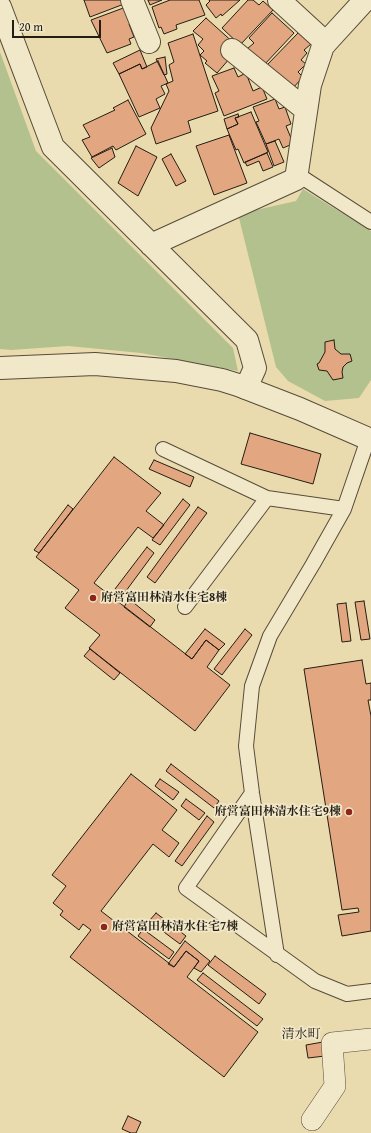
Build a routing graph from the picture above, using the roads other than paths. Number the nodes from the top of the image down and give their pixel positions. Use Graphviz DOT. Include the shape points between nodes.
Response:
graph roads {
  1 [pos="132,0"];
  2 [pos="279,0"];
  3 [pos="365,0"];
  4 [pos="0,7"];
  5 [pos="149,42"];
  6 [pos="326,42"];
  7 [pos="232,50"];
  8 [pos="306,110"];
  9 [pos="297,174"];
  10 [pos="371,222"];
  11 [pos="151,244"];
  12 [pos="0,368"];
  13 [pos="246,388"];
  14 [pos="369,439"];
  15 [pos="163,450"];
  16 [pos="267,498"];
  17 [pos="344,509"];
  18 [pos="185,607"];
  19 [pos="252,793"];
  20 [pos="277,955"];
  21 [pos="371,991"];
  22 [pos="371,1039"];
  23 [pos="312,1120"];
  1 -- 5 [label="street"];
  2 -- 6 [label="street"];
  3 -- 6 [label="street"];
  4 -- 11 [label="street" via="53,147"];
  6 -- 8 [label="street" via="310,85"];
  7 -- 8 [label="street"];
  8 -- 9 [label="street"];
  9 -- 10 [label="lane"];
  9 -- 11 [label="street" via="296,180"];
  11 -- 13 [label="street" via="247,340 254,368"];
  12 -- 13 [label="street" via="95,364 176,371 222,380"];
  13 -- 14 [label="street"];
  14 -- 17 [label="lane"];
  15 -- 16 [label="lane"];
  16 -- 17 [label="lane"];
  16 -- 18 [label="lane"];
  17 -- 19 [label="lane" via="270,636 252,686 246,746"];
  19 -- 20 [label="lane"];
  19 -- 20 [label="lane" via="186,888"];
  20 -- 21 [label="lane" via="315,981 347,994"];
  22 -- 23 [label="street" via="332,1043 334,1086"];
}
